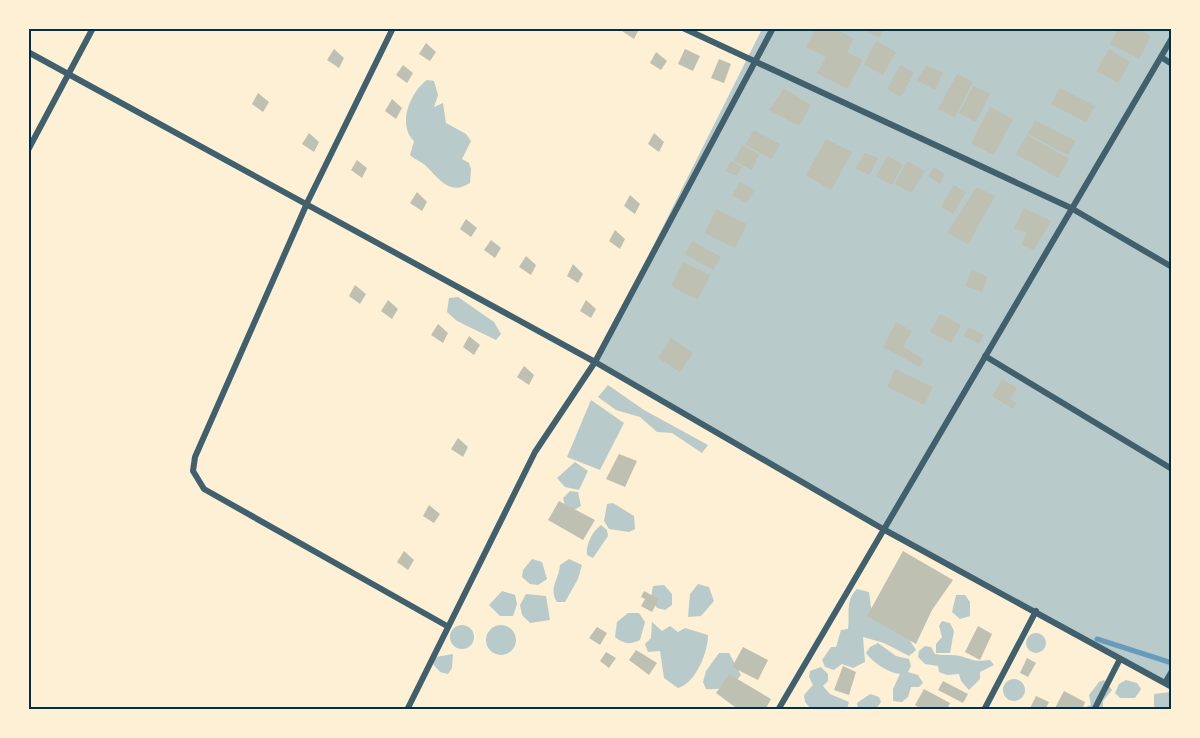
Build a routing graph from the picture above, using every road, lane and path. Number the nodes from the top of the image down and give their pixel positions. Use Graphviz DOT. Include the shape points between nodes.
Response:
graph roads {
  1 [pos="93,28"];
  2 [pos="393,28"];
  3 [pos="683,28"];
  4 [pos="773,28"];
  5 [pos="1172,38"];
  6 [pos="28,52"];
  7 [pos="1161,57"];
  8 [pos="756,61"];
  9 [pos="1172,64"];
  10 [pos="68,74"];
  11 [pos="28,150"];
  12 [pos="306,205"];
  13 [pos="1071,208"];
  14 [pos="1172,267"];
  15 [pos="984,356"];
  16 [pos="595,362"];
  17 [pos="1172,469"];
  18 [pos="883,529"];
  19 [pos="1036,611"];
  20 [pos="447,626"];
  21 [pos="1120,658"];
  22 [pos="1172,671"];
  23 [pos="1165,684"];
  24 [pos="1172,687"];
  25 [pos="407,710"];
  26 [pos="778,710"];
  27 [pos="984,710"];
  28 [pos="1094,710"];
  1 -- 10 [label="street"];
  2 -- 12 [label="street"];
  3 -- 8 [label="street"];
  4 -- 8 [label="street"];
  5 -- 7 [label="street"];
  6 -- 10 [label="street"];
  7 -- 9 [label="street"];
  7 -- 13 [label="street"];
  8 -- 13 [label="street"];
  8 -- 16 [label="street"];
  10 -- 11 [label="street"];
  10 -- 12 [label="street"];
  12 -- 16 [label="street"];
  12 -- 20 [label="street" via="195,457 193,471 204,489"];
  13 -- 14 [label="street"];
  13 -- 15 [label="street"];
  15 -- 17 [label="street"];
  15 -- 18 [label="street"];
  16 -- 18 [label="street"];
  16 -- 20 [label="street" via="535,452"];
  18 -- 19 [label="street"];
  18 -- 26 [label="street"];
  19 -- 21 [label="street"];
  19 -- 27 [label="street"];
  20 -- 25 [label="street"];
  21 -- 23 [label="street"];
  21 -- 28 [label="street"];
  22 -- 23 [label="street"];
  23 -- 24 [label="street"];
}
